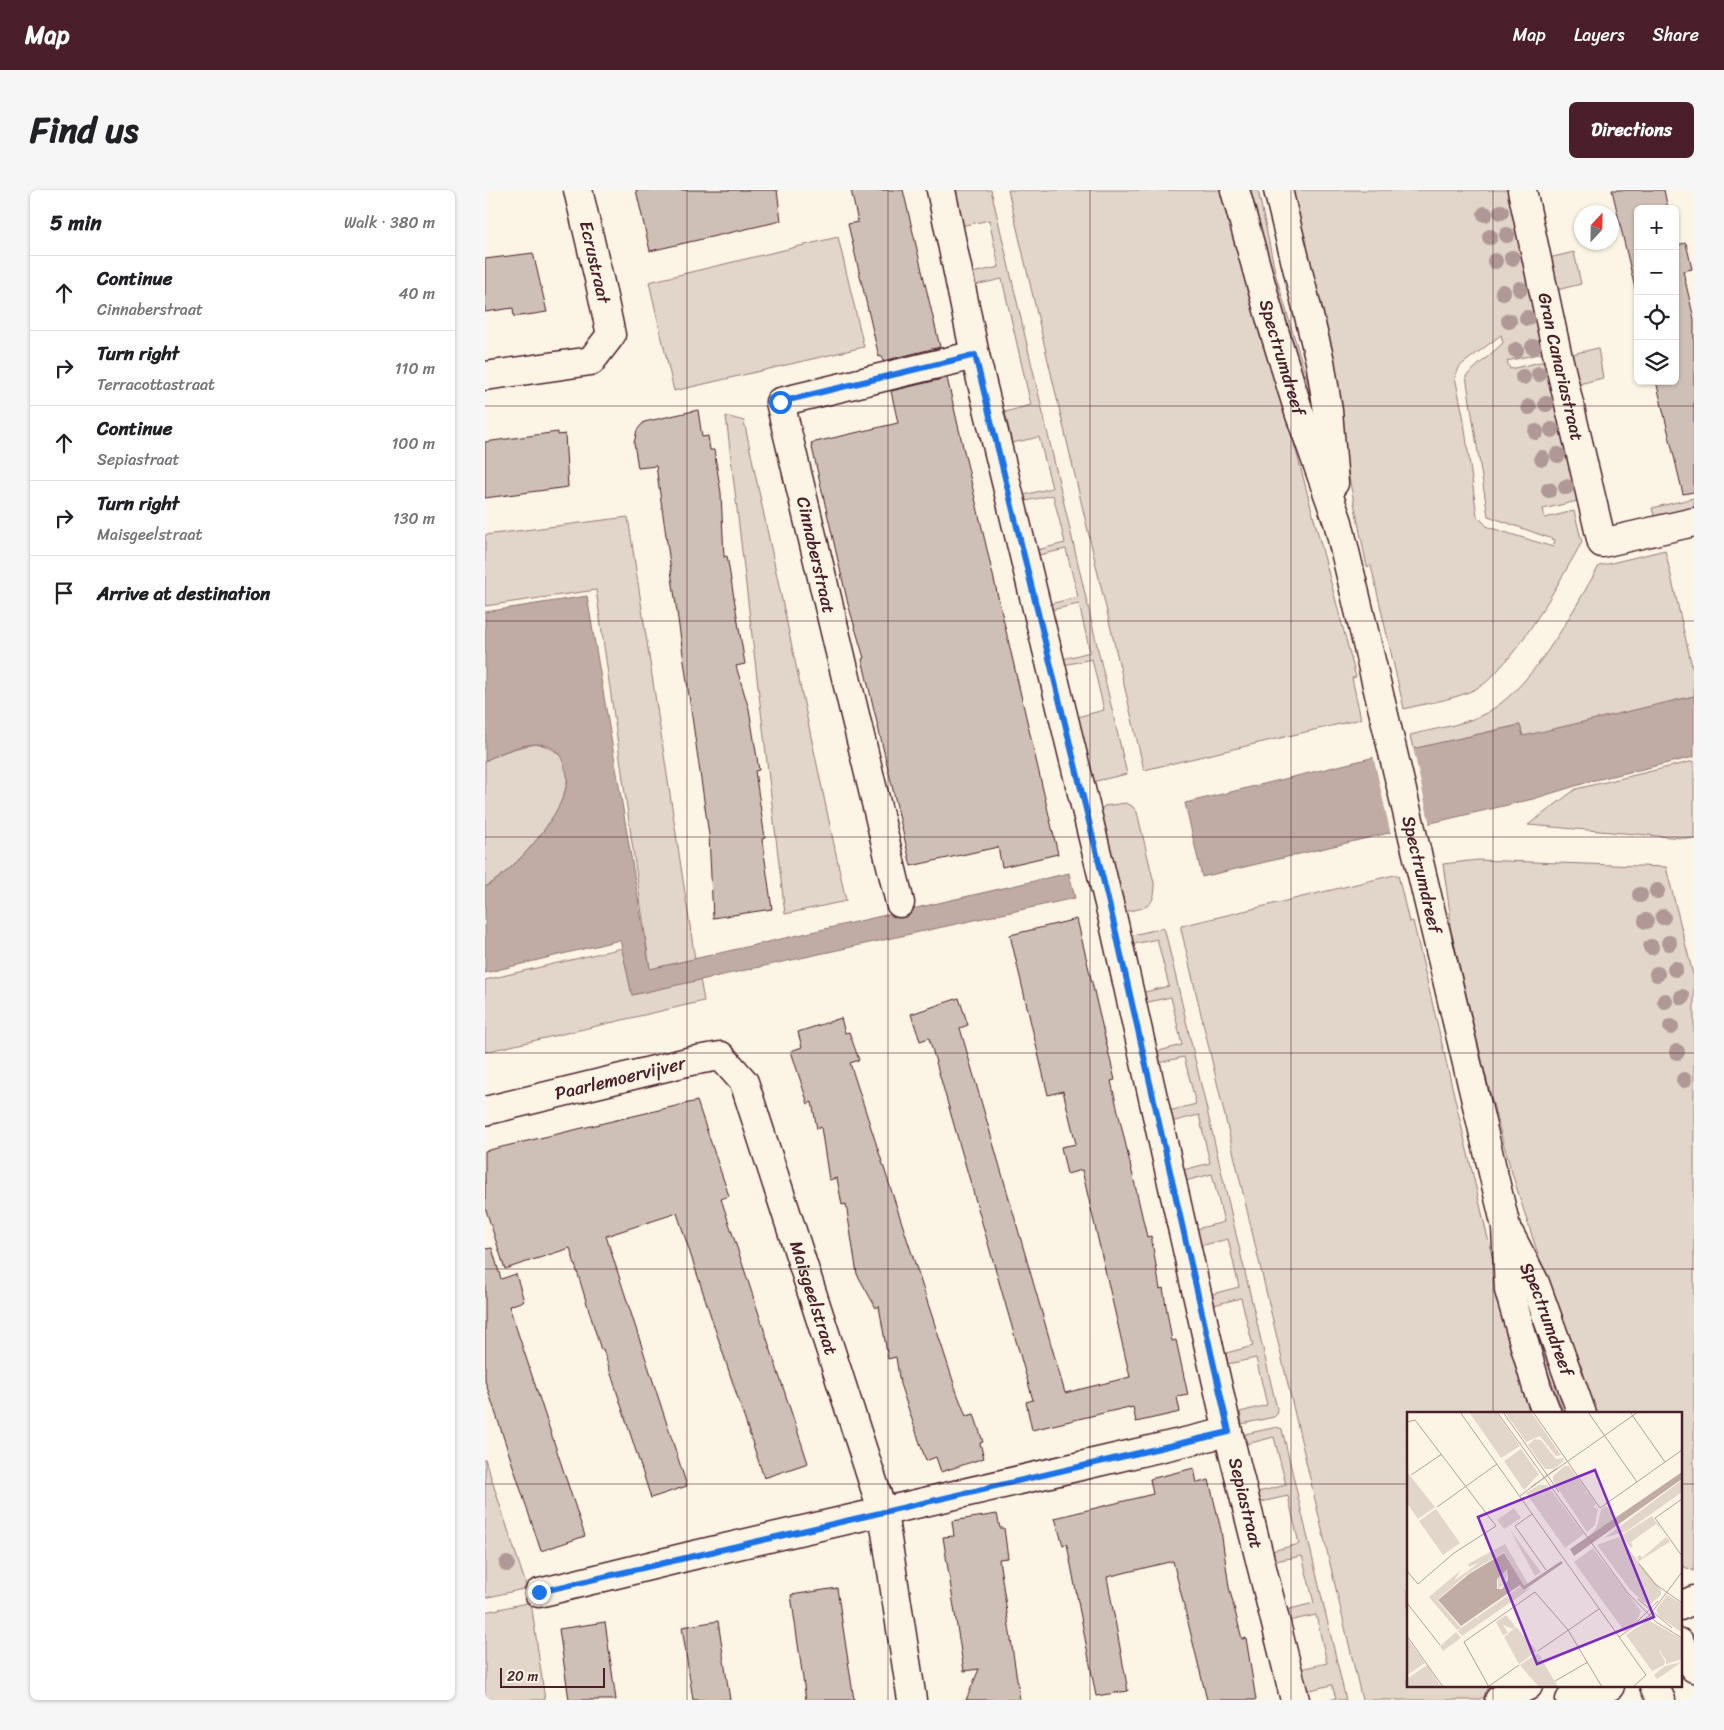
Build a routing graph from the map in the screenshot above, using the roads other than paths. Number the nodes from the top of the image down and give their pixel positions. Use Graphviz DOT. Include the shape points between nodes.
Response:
graph roads {
  1 [pos="579,190"];
  2 [pos="941,190"];
  3 [pos="1235,190"];
  4 [pos="1278,190"];
  5 [pos="1522,190"];
  6 [pos="975,355"];
  7 [pos="485,376"];
  8 [pos="1337,522"];
  9 [pos="1694,522"];
  10 [pos="900,903"];
  11 [pos="744,1082"];
  12 [pos="485,1111"];
  13 [pos="1506,1227"];
  14 [pos="1546,1412"];
  15 [pos="1581,1412"];
  16 [pos="1229,1432"];
  17 [pos="883,1513"];
  18 [pos="539,1592"];
  19 [pos="1694,1600"];
  20 [pos="1681,1606"];
  21 [pos="1524,1688"];
  22 [pos="1604,1688"];
  23 [pos="1655,1688"];
  24 [pos="913,1700"];
  25 [pos="1295,1700"];
  26 [pos="1499,1700"];
  27 [pos="1569,1700"];
  28 [pos="1661,1700"];
  1 -- 7 [label="street, Ecrustraat" via="611,335 591,361"];
  2 -- 6 [label="street, Sepiastraat"];
  3 -- 8 [label="street, Spectrumdreef" via="1299,412"];
  4 -- 8 [label="street, Spectrumdreef" via="1320,362 1328,411"];
  5 -- 9 [label="street, Gran Canariastraat" via="1602,543"];
  6 -- 10 [label="street, Cinnaberstraat" via="780,402"];
  6 -- 16 [label="street, Sepiastraat" via="1114,924"];
  8 -- 13 [label="street, Spectrumdreef"];
  11 -- 12 [label="street, Paarlemoervijver" via="721,1056"];
  11 -- 17 [label="street, Maisgeelstraat"];
  13 -- 14 [label="street, Spectrumdreef" via="1509,1290"];
  13 -- 15 [label="street, Spectrumdreef" via="1535,1283"];
  16 -- 17 [label="street"];
  16 -- 25 [label="street, Sepiastraat"];
  17 -- 18 [label="street"];
  17 -- 24 [label="street, Maisgeelstraat"];
  19 -- 20 [label="street"];
  21 -- 26 [label="street"];
  22 -- 27 [label="street"];
  23 -- 28 [label="street"];
}
